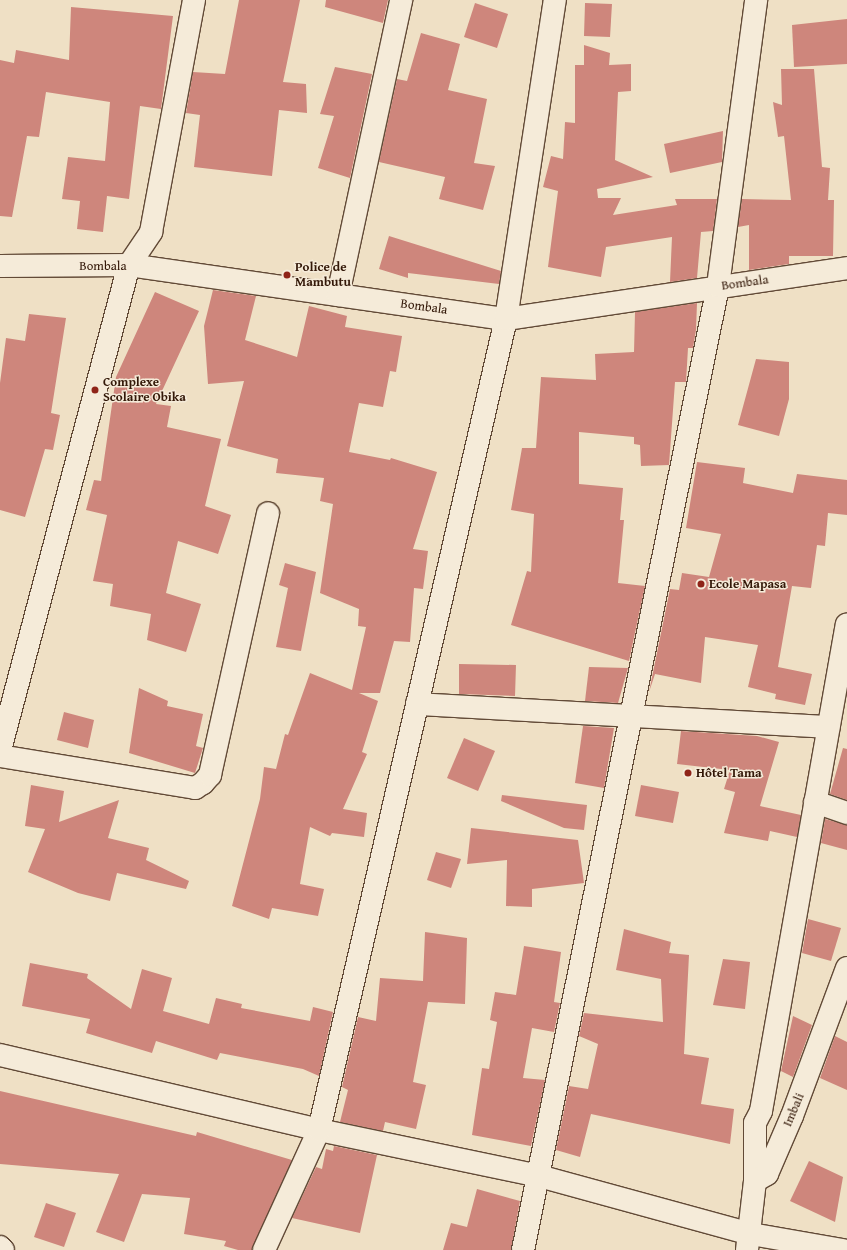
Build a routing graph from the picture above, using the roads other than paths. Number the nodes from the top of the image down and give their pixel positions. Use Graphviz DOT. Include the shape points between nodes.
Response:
graph roads {
  1 [pos="194,0"];
  2 [pos="401,0"];
  3 [pos="555,0"];
  4 [pos="756,0"];
  5 [pos="128,265"];
  6 [pos="0,266"];
  7 [pos="847,268"];
  8 [pos="718,286"];
  9 [pos="338,295"];
  10 [pos="506,319"];
  11 [pos="268,513"];
  12 [pos="847,625"];
  13 [pos="417,704"];
  14 [pos="633,717"];
  15 [pos="828,727"];
  16 [pos="0,750"];
  17 [pos="0,756"];
  18 [pos="814,802"];
  19 [pos="847,813"];
  20 [pos="847,968"];
  21 [pos="0,1055"];
  22 [pos="319,1130"];
  23 [pos="539,1176"];
  24 [pos="755,1181"];
  25 [pos="749,1242"];
  26 [pos="0,1247"];
  27 [pos="3,1250"];
  28 [pos="264,1250"];
  29 [pos="523,1250"];
  30 [pos="843,1250"];
  1 -- 5 [label="street" via="151,232"];
  2 -- 9 [label="street"];
  3 -- 10 [label="street"];
  4 -- 8 [label="street"];
  5 -- 6 [label="street, Bombala"];
  5 -- 9 [label="street, Bombala"];
  5 -- 16 [label="street"];
  7 -- 8 [label="street, Bombala"];
  8 -- 10 [label="street, Bombala"];
  8 -- 14 [label="street"];
  9 -- 10 [label="street, Bombala"];
  10 -- 13 [label="street"];
  11 -- 17 [label="street" via="210,775 203,783 195,788"];
  12 -- 15 [label="street"];
  13 -- 14 [label="street"];
  13 -- 22 [label="street"];
  14 -- 15 [label="street"];
  14 -- 23 [label="street"];
  15 -- 18 [label="street"];
  18 -- 19 [label="street"];
  18 -- 24 [label="street" via="761,1111 755,1123"];
  20 -- 24 [label="street, Imbali" via="792,1116 767,1174"];
  21 -- 22 [label="street"];
  22 -- 23 [label="street"];
  22 -- 28 [label="street"];
  23 -- 25 [label="street"];
  23 -- 29 [label="street"];
  24 -- 25 [label="street"];
  25 -- 30 [label="street"];
  26 -- 27 [label="street"];
}
